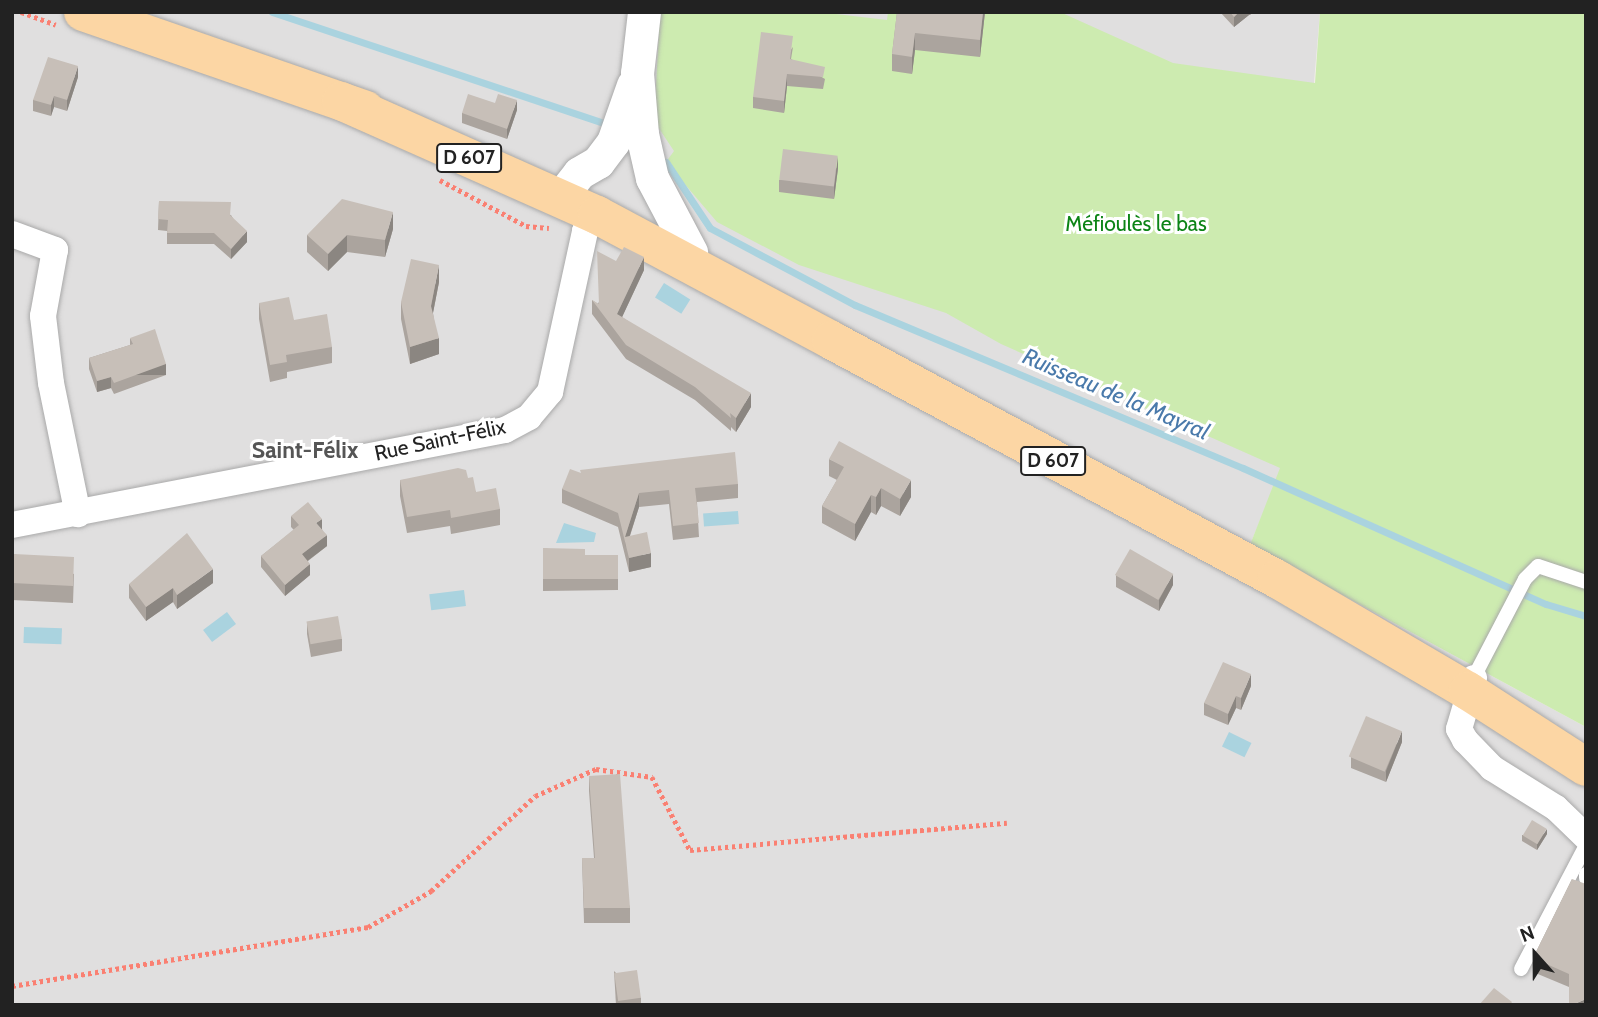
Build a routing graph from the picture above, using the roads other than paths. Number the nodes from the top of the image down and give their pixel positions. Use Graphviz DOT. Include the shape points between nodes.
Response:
graph roads {
  1 [pos="643,12"];
  2 [pos="71,19"];
  3 [pos="637,73"];
  4 [pos="341,101"];
  5 [pos="569,186"];
  6 [pos="591,223"];
  7 [pos="12,234"];
  8 [pos="691,252"];
  9 [pos="831,340"];
  10 [pos="78,513"];
  11 [pos="12,525"];
  12 [pos="1586,582"];
  13 [pos="1471,684"];
  14 [pos="1586,738"];
  15 [pos="1586,767"];
  16 [pos="1586,837"];
  17 [pos="1586,845"];
  18 [pos="1521,970"];
  1 -- 3 [label="street"];
  2 -- 4 [label="main road, D 607"];
  3 -- 5 [label="street" via="613,142 598,162 579,173"];
  3 -- 8 [label="street" via="642,134 652,178"];
  4 -- 5 [label="main road, D 607" via="483,150"];
  4 -- 6 [label="main road, D 607"];
  5 -- 8 [label="main road, D 607" via="615,206"];
  6 -- 9 [label="main road, D 607"];
  6 -- 10 [label="street, Rue Saint-Félix" via="550,392 529,417 505,430"];
  7 -- 10 [label="street" via="55,250 43,316 51,383"];
  8 -- 9 [label="main road, D 607"];
  9 -- 13 [label="main road, D 607"];
  10 -- 11 [label="street, Rue Saint-Félix"];
  12 -- 13 [label="lane" via="1538,566 1525,579"];
  13 -- 14 [label="main road, D 607"];
  13 -- 15 [label="main road, D 607"];
  13 -- 16 [label="street" via="1459,729 1465,740 1492,768 1556,808"];
  17 -- 18 [label="lane"];
}
